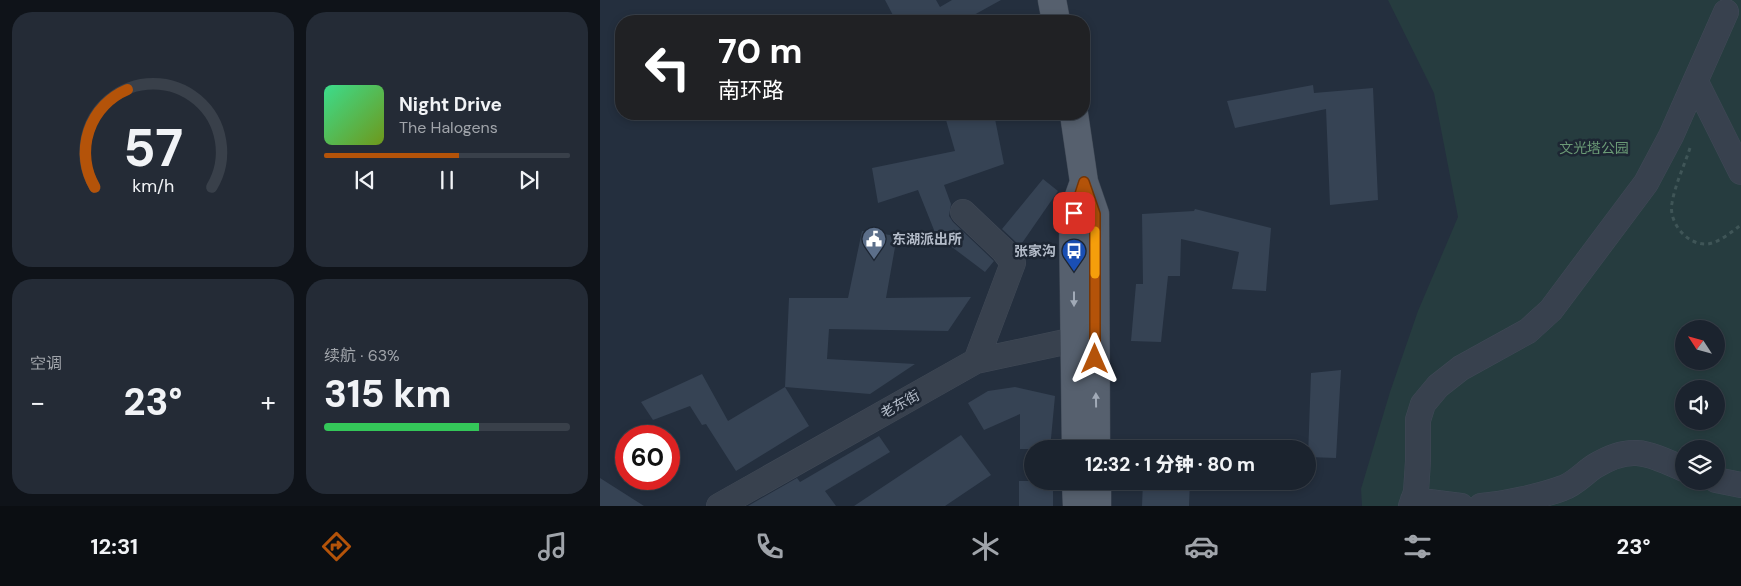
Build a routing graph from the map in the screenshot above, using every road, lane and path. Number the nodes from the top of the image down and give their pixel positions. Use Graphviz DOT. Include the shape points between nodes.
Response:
graph roads {
  1 [pos="1052,0"];
  2 [pos="1726,7"];
  3 [pos="1055,15"];
  4 [pos="1696,82"];
  5 [pos="1075,120"];
  6 [pos="1692,142"];
  7 [pos="1741,172"];
  8 [pos="963,212"];
  9 [pos="1741,225"];
  10 [pos="1085,341"];
  11 [pos="976,361"];
  12 [pos="1077,440"];
  13 [pos="1095,440"];
  14 [pos="1675,466"];
  15 [pos="1725,482"];
  16 [pos="1741,485"];
  17 [pos="1076,490"];
  18 [pos="1097,490"];
  19 [pos="1412,503"];
  20 [pos="719,506"];
  21 [pos="1077,506"];
  22 [pos="1097,506"];
  23 [pos="1461,506"];
  24 [pos="1482,506"];
  1 -- 3 [label="main road"];
  2 -- 4 [label="street"];
  4 -- 7 [label="street"];
  4 -- 19 [label="street" via="1646,184 1551,310 1528,331 1461,368 1438,386 1423,404 1418,420 1416,492"];
  5 -- 10 [label="main road" via="1084,182 1074,213"];
  6 -- 9 [label="path" via="1672,204 1672,217 1679,231 1689,239 1707,244 1722,239"];
  8 -- 11 [label="street" via="1013,263"];
  10 -- 11 [label="street, 老东街"];
  10 -- 12 [label="main road"];
  13 -- 10 [label="main road, one-way"];
  11 -- 20 [label="street, 老东街"];
  14 -- 24 [label="street" via="1640,452 1616,455 1564,488"];
  15 -- 16 [label="street"];
  17 -- 21 [label="main road"];
  18 -- 22 [label="main road"];
  19 -- 23 [label="street"];
}
